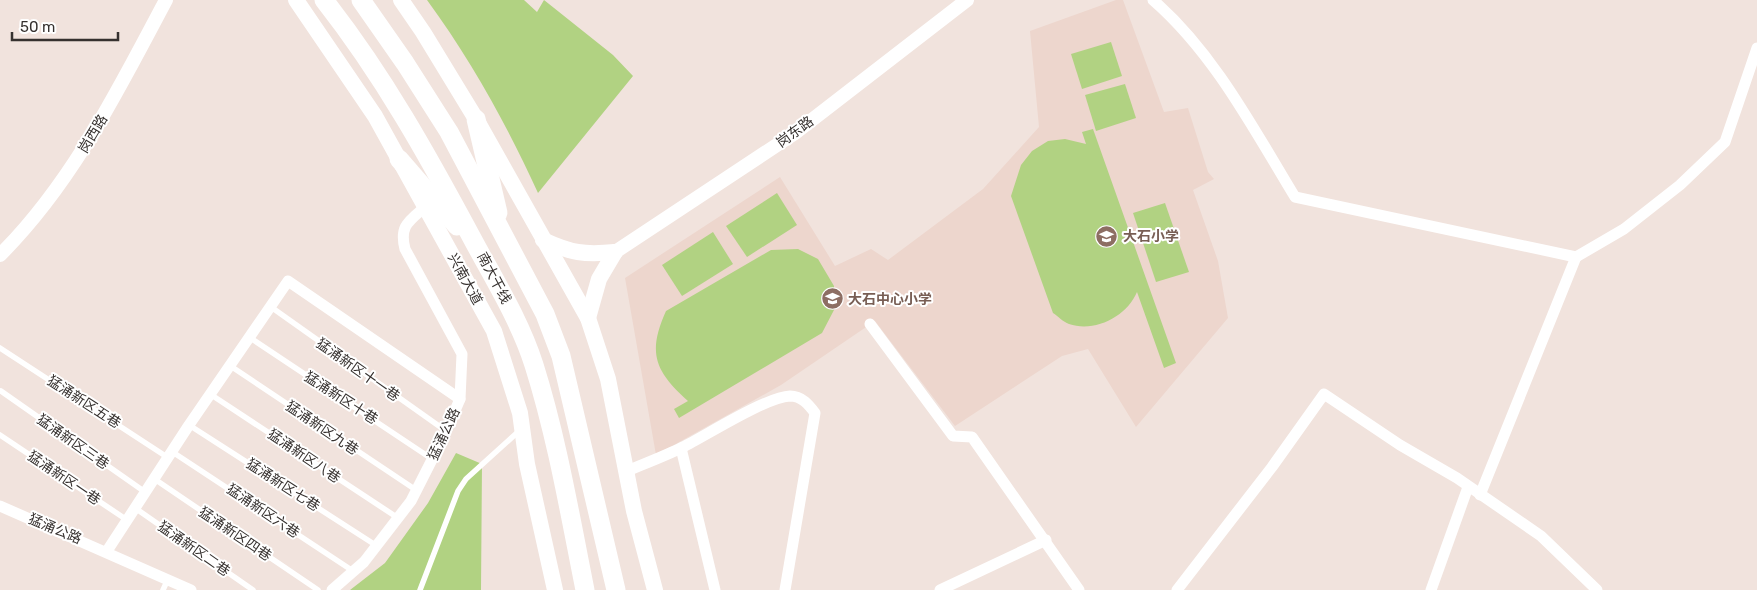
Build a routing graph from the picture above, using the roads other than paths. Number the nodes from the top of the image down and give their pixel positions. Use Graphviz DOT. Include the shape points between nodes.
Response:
graph roads {
  1 [pos="166,0"];
  2 [pos="296,0"];
  3 [pos="324,0"];
  4 [pos="361,0"];
  5 [pos="401,0"];
  6 [pos="966,0"];
  7 [pos="1153,0"];
  8 [pos="1757,48"];
  9 [pos="476,120"];
  10 [pos="399,159"];
  11 [pos="425,207"];
  12 [pos="504,238"];
  13 [pos="543,240"];
  14 [pos="480,252"];
  15 [pos="615,252"];
  16 [pos="0,255"];
  17 [pos="1576,257"];
  18 [pos="271,307"];
  19 [pos="588,318"];
  20 [pos="870,324"];
  21 [pos="249,337"];
  22 [pos="0,348"];
  23 [pos="229,365"];
  24 [pos="1,392"];
  25 [pos="210,394"];
  26 [pos="460,399"];
  27 [pos="188,425"];
  28 [pos="522,427"];
  29 [pos="446,431"];
  30 [pos="0,436"];
  31 [pos="681,448"];
  32 [pos="169,454"];
  33 [pos="433,459"];
  34 [pos="627,471"];
  35 [pos="153,478"];
  36 [pos="1468,487"];
  37 [pos="416,490"];
  38 [pos="145,492"];
  39 [pos="1480,495"];
  40 [pos="0,506"];
  41 [pos="135,508"];
  42 [pos="398,518"];
  43 [pos="127,520"];
  44 [pos="1046,540"];
  45 [pos="377,546"];
  46 [pos="107,551"];
  47 [pos="354,571"];
  48 [pos="165,585"];
  49 [pos="191,590"];
  50 [pos="253,590"];
  51 [pos="318,590"];
  52 [pos="332,590"];
  53 [pos="420,590"];
  54 [pos="555,590"];
  55 [pos="585,590"];
  56 [pos="616,590"];
  57 [pos="656,590"];
  58 [pos="715,590"];
  59 [pos="785,590"];
  60 [pos="940,590"];
  61 [pos="1079,590"];
  62 [pos="1177,590"];
  63 [pos="1431,590"];
  64 [pos="1597,590"];
  1 -- 16 [label="street, 岗西路" via="76,163"];
  2 -- 10 [label="main road, 兴南大道" via="375,116"];
  3 -- 14 [label="highway, 南大干线" via="393,96"];
  4 -- 12 [label="highway, 南大干线" via="448,132"];
  5 -- 9 [label="main road"];
  6 -- 15 [label="street, 岗东路" via="795,133"];
  7 -- 17 [label="street" via="1168,13 1226,83 1295,197"];
  8 -- 17 [label="street" via="1725,142 1624,229"];
  9 -- 12 [label="highway"];
  9 -- 13 [label="main road"];
  10 -- 11 [label="main road, 兴南大道"];
  10 -- 14 [label="highway"];
  11 -- 26 [label="street, 猛涌公路" via="407,222 402,237 405,249 462,354"];
  11 -- 28 [label="main road, 兴南大道" via="494,331"];
  12 -- 56 [label="highway, 南大干线" via="545,314 561,356"];
  13 -- 15 [label="main road" via="566,251 586,254"];
  13 -- 19 [label="main road"];
  14 -- 55 [label="highway, 南大干线" via="519,326 534,365 557,454"];
  15 -- 19 [label="main road" via="599,279"];
  17 -- 39 [label="street"];
  18 -- 21 [label="street"];
  18 -- 26 [label="street" via="288,281"];
  18 -- 29 [label="lane, 猛涌新区十一巷"];
  19 -- 34 [label="main road" via="608,379"];
  20 -- 44 [label="street" via="953,436 972,436"];
  21 -- 23 [label="street"];
  21 -- 33 [label="lane, 猛涌新区十巷"];
  22 -- 32 [label="lane, 猛涌新区五巷"];
  23 -- 25 [label="street"];
  23 -- 37 [label="lane, 猛涌新区九巷"];
  24 -- 38 [label="lane, 猛涌新区三巷"];
  25 -- 27 [label="street"];
  25 -- 42 [label="lane, 猛涌新区八巷"];
  26 -- 29 [label="street, 猛涌公路"];
  27 -- 32 [label="street"];
  27 -- 45 [label="lane, 猛涌新区七巷"];
  28 -- 53 [label="lane" via="466,479"];
  28 -- 54 [label="main road, 兴南大道"];
  29 -- 33 [label="street, 猛涌公路"];
  30 -- 43 [label="lane, 猛涌新区一巷"];
  31 -- 34 [label="street"];
  31 -- 58 [label="street"];
  31 -- 59 [label="street" via="774,401 791,396 806,401 815,413"];
  32 -- 35 [label="street"];
  32 -- 47 [label="lane, 猛涌新区六巷"];
  33 -- 37 [label="street, 猛涌公路"];
  34 -- 57 [label="main road" via="634,511"];
  35 -- 38 [label="street"];
  35 -- 51 [label="lane, 猛涌新区四巷"];
  36 -- 39 [label="street"];
  36 -- 62 [label="street" via="1324,394"];
  36 -- 63 [label="street"];
  37 -- 42 [label="street, 猛涌公路"];
  38 -- 41 [label="street"];
  39 -- 64 [label="street" via="1541,536"];
  40 -- 46 [label="street, 猛涌公路"];
  41 -- 43 [label="street"];
  41 -- 50 [label="lane, 猛涌新区二巷"];
  42 -- 45 [label="street, 猛涌公路"];
  43 -- 46 [label="street"];
  44 -- 60 [label="street"];
  44 -- 61 [label="street"];
  45 -- 47 [label="street, 猛涌公路"];
  46 -- 48 [label="street, 猛涌公路"];
  47 -- 52 [label="street, 猛涌公路"];
  48 -- 49 [label="street, 猛涌公路"];
}
